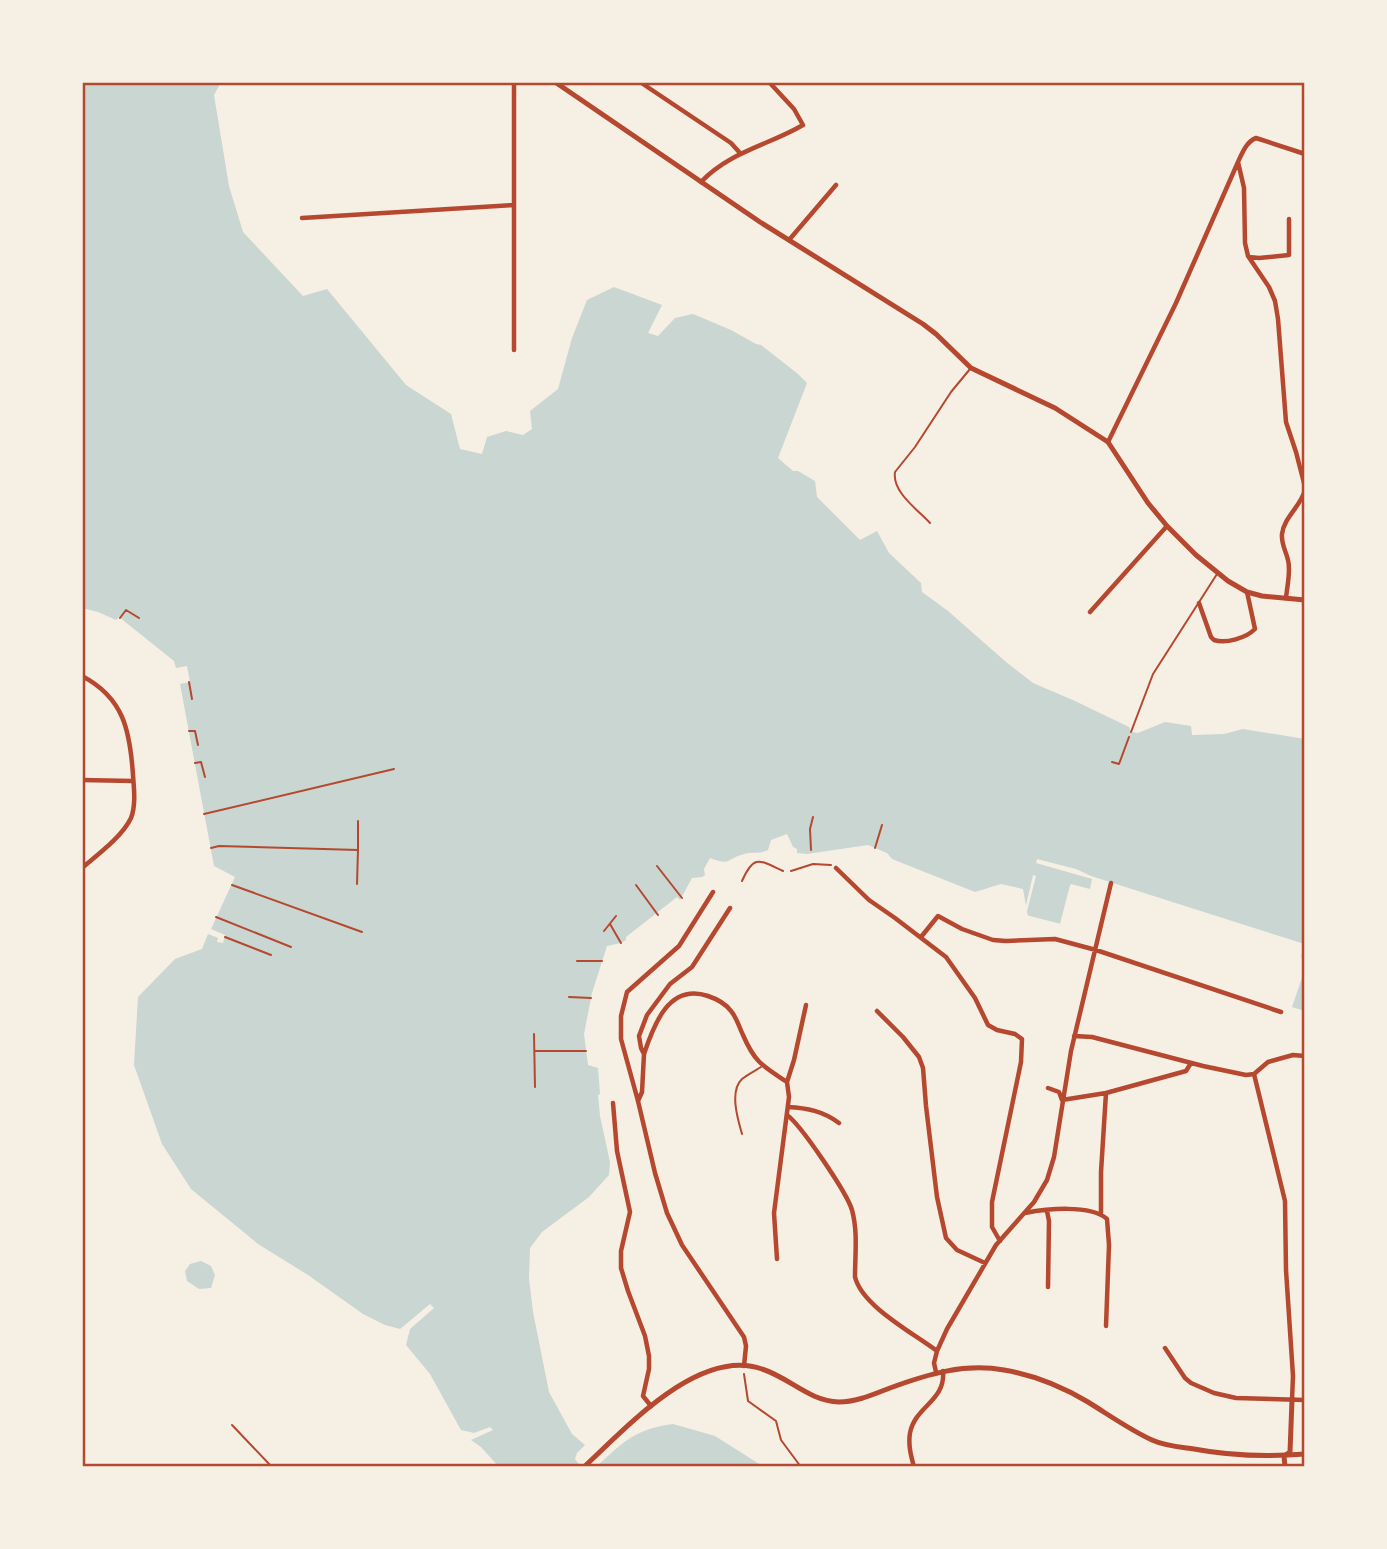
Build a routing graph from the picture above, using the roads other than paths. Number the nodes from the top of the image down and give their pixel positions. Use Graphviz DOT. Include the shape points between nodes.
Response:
graph roads {
  1 [pos="514,82"];
  2 [pos="555,82"];
  3 [pos="640,82"];
  4 [pos="769,82"];
  5 [pos="740,153"];
  6 [pos="1305,154"];
  7 [pos="1238,162"];
  8 [pos="700,182"];
  9 [pos="836,185"];
  10 [pos="514,205"];
  11 [pos="302,218"];
  12 [pos="1289,219"];
  13 [pos="789,240"];
  14 [pos="1248,257"];
  15 [pos="514,350"];
  16 [pos="971,368"];
  17 [pos="1108,442"];
  18 [pos="1305,488"];
  19 [pos="930,523"];
  20 [pos="1167,526"];
  21 [pos="1217,573"];
  22 [pos="1247,592"];
  23 [pos="1285,599"];
  24 [pos="1305,600"];
  25 [pos="1199,603"];
  26 [pos="1090,612"];
  27 [pos="82,676"];
  28 [pos="1130,732"];
  29 [pos="82,780"];
  30 [pos="133,781"];
  31 [pos="82,868"];
  32 [pos="836,868"];
  33 [pos="1111,883"];
  34 [pos="713,892"];
  35 [pos="730,908"];
  36 [pos="921,937"];
  37 [pos="1096,950"];
  38 [pos="806,1005"];
  39 [pos="877,1011"];
  40 [pos="1281,1012"];
  41 [pos="1074,1036"];
  42 [pos="644,1054"];
  43 [pos="1305,1056"];
  44 [pos="1191,1063"];
  45 [pos="762,1066"];
  46 [pos="1254,1074"];
  47 [pos="787,1082"];
  48 [pos="1048,1088"];
  49 [pos="1106,1093"];
  50 [pos="1062,1100"];
  51 [pos="638,1101"];
  52 [pos="613,1103"];
  53 [pos="788,1107"];
  54 [pos="787,1115"];
  55 [pos="839,1123"];
  56 [pos="742,1134"];
  57 [pos="1047,1211"];
  58 [pos="1024,1213"];
  59 [pos="1101,1213"];
  60 [pos="1000,1241"];
  61 [pos="777,1259"];
  62 [pos="985,1263"];
  63 [pos="1048,1287"];
  64 [pos="1106,1326"];
  65 [pos="1165,1348"];
  66 [pos="937,1350"];
  67 [pos="744,1366"];
  68 [pos="939,1371"];
  69 [pos="1292,1400"];
  70 [pos="1305,1400"];
  71 [pos="651,1406"];
  72 [pos="232,1425"];
  73 [pos="1305,1454"];
  74 [pos="1284,1456"];
  75 [pos="272,1467"];
  76 [pos="584,1467"];
  77 [pos="915,1467"];
  78 [pos="1285,1467"];
  1 -- 10 [label="street"];
  2 -- 8 [label="main road"];
  3 -- 5 [label="street"];
  4 -- 5 [label="street" via="803,125"];
  5 -- 8 [label="street"];
  6 -- 7 [label="street" via="1256,138"];
  7 -- 14 [label="street"];
  7 -- 17 [label="street"];
  8 -- 13 [label="main road"];
  9 -- 13 [label="street"];
  10 -- 11 [label="street"];
  10 -- 15 [label="street"];
  12 -- 14 [label="street" via="1289,255"];
  13 -- 16 [label="main road" via="936,334"];
  14 -- 18 [label="street" via="1275,301 1286,422"];
  16 -- 17 [label="main road" via="1055,408"];
  16 -- 19 [label="lane" via="895,471 896,485"];
  17 -- 20 [label="main road"];
  18 -- 23 [label="street" via="1282,533 1289,564"];
  20 -- 21 [label="main road"];
  20 -- 26 [label="street"];
  21 -- 22 [label="main road"];
  21 -- 25 [label="lane"];
  22 -- 23 [label="main road"];
  22 -- 25 [label="street" via="1255,629 1224,642 1213,640"];
  23 -- 24 [label="main road"];
  25 -- 28 [label="lane" via="1153,674"];
  27 -- 30 [label="street" via="108,694 121,714"];
  29 -- 30 [label="street"];
  30 -- 31 [label="street" via="130,819"];
  32 -- 36 [label="street" via="869,900"];
  33 -- 37 [label="street"];
  34 -- 51 [label="street" via="679,946 629,988 625,998 621,1039"];
  35 -- 42 [label="street" via="692,967 670,984 647,1015 639,1036"];
  36 -- 37 [label="street" via="938,916 993,940 1055,939"];
  36 -- 60 [label="street" via="946,957 988,1025 1022,1039 992,1202 992,1227"];
  37 -- 40 [label="street"];
  37 -- 41 [label="street"];
  38 -- 47 [label="street"];
  39 -- 62 [label="street" via="903,1037 923,1068 946,1238 957,1250"];
  41 -- 44 [label="street"];
  41 -- 50 [label="street"];
  42 -- 45 [label="street" via="657,1021 671,1002 697,993 730,1009"];
  42 -- 51 [label="street"];
  43 -- 46 [label="street" via="1268,1062"];
  44 -- 46 [label="street"];
  44 -- 49 [label="street" via="1186,1071"];
  45 -- 47 [label="street"];
  45 -- 56 [label="lane" via="740,1081 736,1090"];
  46 -- 69 [label="street" via="1285,1201"];
  47 -- 53 [label="street"];
  48 -- 50 [label="street" via="1059,1092"];
  49 -- 50 [label="street"];
  49 -- 59 [label="street"];
  50 -- 58 [label="street" via="1054,1157 1039,1195"];
  51 -- 67 [label="street" via="667,1213 682,1245 744,1337"];
  52 -- 71 [label="street" via="630,1212 621,1268 645,1336 649,1369 643,1396"];
  53 -- 54 [label="street"];
  53 -- 55 [label="street" via="818,1111"];
  54 -- 61 [label="street" via="774,1213"];
  54 -- 66 [label="street" via="852,1210 855,1277 864,1295"];
  57 -- 58 [label="street"];
  57 -- 59 [label="street"];
  57 -- 63 [label="street"];
  58 -- 60 [label="street"];
  59 -- 64 [label="street" via="1109,1232"];
  60 -- 62 [label="street"];
  62 -- 66 [label="street"];
  65 -- 69 [label="street" via="1185,1378 1199,1387 1236,1398"];
  66 -- 68 [label="street" via="934,1363"];
  67 -- 68 [label="main road" via="761,1368 813,1397 840,1402"];
  67 -- 71 [label="main road" via="700,1374"];
  68 -- 74 [label="main road" via="982,1367 1024,1374 1070,1392 1155,1441 1222,1454"];
  68 -- 77 [label="street" via="944,1380 941,1389 910,1430"];
  69 -- 70 [label="street"];
  69 -- 74 [label="main road" via="1290,1452"];
  71 -- 76 [label="main road"];
  72 -- 75 [label="lane"];
  73 -- 74 [label="main road"];
  74 -- 78 [label="main road"];
}
